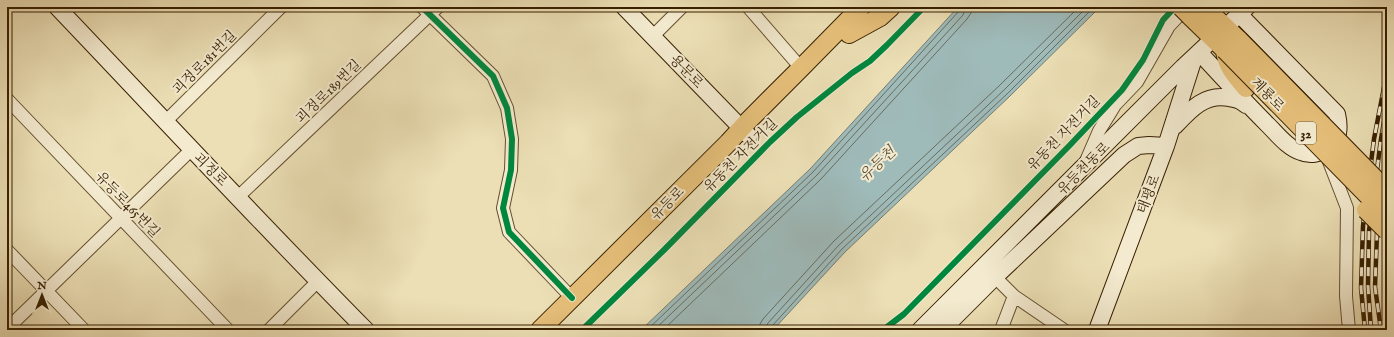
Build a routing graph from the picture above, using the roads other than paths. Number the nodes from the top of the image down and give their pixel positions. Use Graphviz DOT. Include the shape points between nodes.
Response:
graph roads {
  1 [pos="57,7"];
  2 [pos="281,7"];
  3 [pos="624,7"];
  4 [pos="682,7"];
  5 [pos="748,7"];
  6 [pos="861,7"];
  7 [pos="875,7"];
  8 [pos="891,7"];
  9 [pos="1191,9"];
  10 [pos="430,10"];
  11 [pos="1243,11"];
  12 [pos="849,34"];
  13 [pos="653,36"];
  14 [pos="1226,39"];
  15 [pos="1197,54"];
  16 [pos="802,68"];
  17 [pos="7,99"];
  18 [pos="1254,111"];
  19 [pos="166,121"];
  20 [pos="1172,130"];
  21 [pos="745,132"];
  22 [pos="1166,146"];
  23 [pos="192,150"];
  24 [pos="1325,151"];
  25 [pos="1083,168"];
  26 [pos="1387,177"];
  27 [pos="1387,191"];
  28 [pos="238,197"];
  29 [pos="1387,215"];
  30 [pos="121,218"];
  31 [pos="1387,231"];
  32 [pos="7,250"];
  33 [pos="989,272"];
  34 [pos="318,281"];
  35 [pos="46,291"];
  36 [pos="1014,296"];
  37 [pos="572,298"];
  38 [pos="7,329"];
  39 [pos="84,330"];
  40 [pos="228,330"];
  41 [pos="269,330"];
  42 [pos="366,330"];
  43 [pos="540,330"];
  44 [pos="554,330"];
  45 [pos="920,330"];
  46 [pos="942,330"];
  47 [pos="1001,330"];
  48 [pos="1064,330"];
  49 [pos="1097,330"];
  50 [pos="1349,330"];
  1 -- 19 [label="main road, 괴정로"];
  2 -- 19 [label="street, 괴정로181번길"];
  3 -- 13 [label="main road, 용문로"];
  4 -- 13 [label="street"];
  5 -- 16 [label="street"];
  6 -- 16 [label="main road, 유등로"];
  7 -- 12 [label="main road, 유등로"];
  8 -- 12 [label="main road" via="880,17"];
  9 -- 14 [label="main road, 계룡로 / 32"];
  9 -- 25 [label="street" via="1169,26 1137,82 1115,105 1099,130"];
  10 -- 28 [label="street, 괴정로189번길"];
  10 -- 37 [label="street" via="493,76 507,108 512,139 511,170 503,208 510,232"];
  11 -- 14 [label="main road, 유등천동로"];
  11 -- 24 [label="main road" via="1337,114 1340,124 1338,137"];
  12 -- 21 [label="main road, 유등로"];
  13 -- 21 [label="main road, 용문로"];
  14 -- 15 [label="main road, 유등천동로"];
  14 -- 26 [label="main road" via="1249,40"];
  14 -- 27 [label="main road, 계룡로 / 32, bridge"];
  14 -- 29 [label="main road, 계룡로 / 32, bridge"];
  14 -- 31 [label="main road, bridge" via="1226,58 1246,88"];
  15 -- 18 [label="main road"];
  15 -- 20 [label="main road, 태평로"];
  15 -- 25 [label="main road, 유등천동로"];
  16 -- 21 [label="main road, 유등로"];
  17 -- 30 [label="street, 유등로465번길"];
  18 -- 20 [label="main road" via="1241,100 1210,98 1197,104"];
  18 -- 24 [label="main road" via="1287,144 1299,152 1316,154"];
  19 -- 23 [label="main road, 괴정로"];
  20 -- 22 [label="main road, 태평로"];
  21 -- 37 [label="main road, 유등로" via="728,143"];
  21 -- 44 [label="main road, 유등로"];
  22 -- 33 [label="main road, 유등천동로" via="1138,146 1124,155"];
  22 -- 49 [label="main road, 태평로"];
  23 -- 28 [label="main road, 괴정로"];
  23 -- 30 [label="street"];
  24 -- 50 [label="street" via="1347,208 1346,296"];
  25 -- 33 [label="main road, 유등천동로"];
  28 -- 34 [label="main road, 괴정로"];
  30 -- 35 [label="street"];
  30 -- 40 [label="street, 유등로465번길"];
  32 -- 35 [label="street"];
  33 -- 36 [label="street"];
  33 -- 45 [label="main road, 유등천동로"];
  33 -- 46 [label="main road, 유등천동로"];
  34 -- 41 [label="street"];
  34 -- 42 [label="main road, 괴정로"];
  35 -- 38 [label="street"];
  35 -- 39 [label="street"];
  36 -- 47 [label="street"];
  36 -- 48 [label="street"];
  37 -- 43 [label="main road, 유등로"];
}
